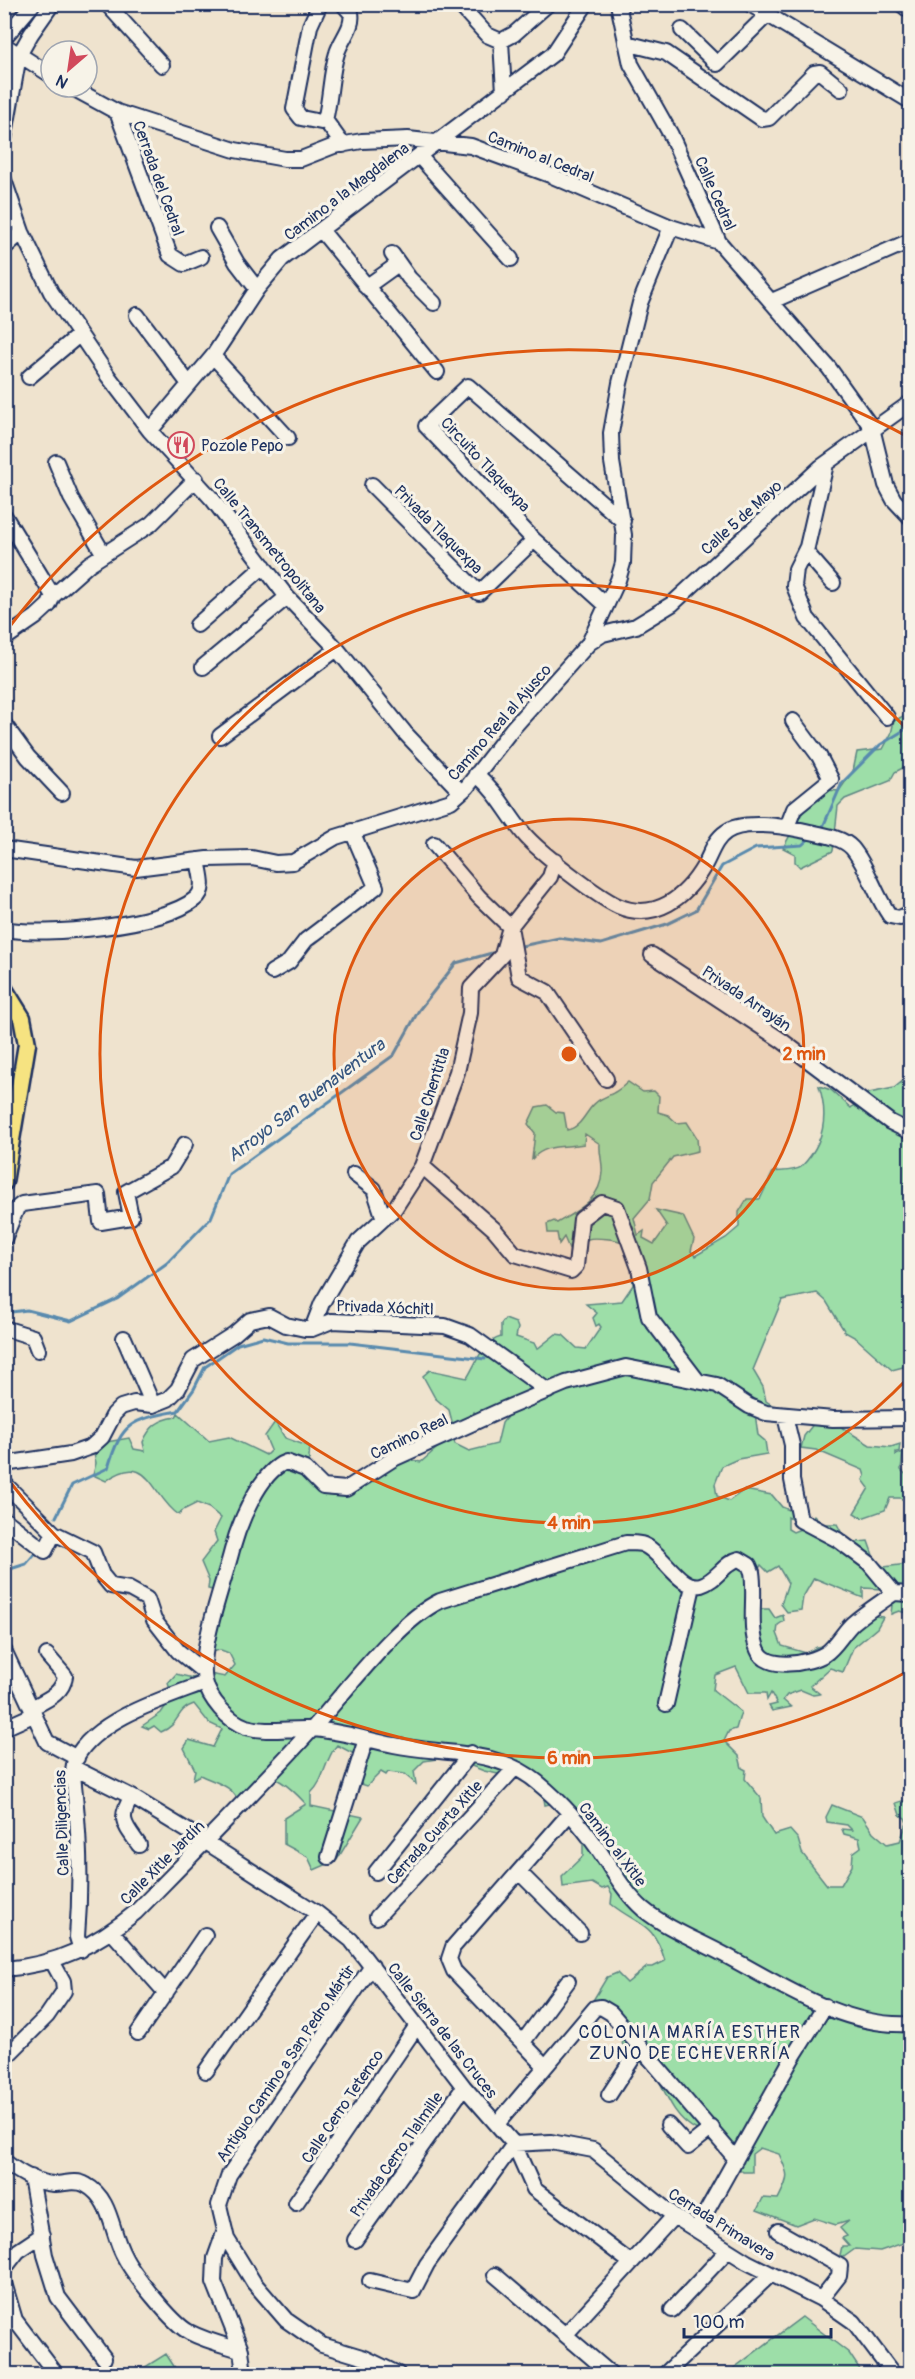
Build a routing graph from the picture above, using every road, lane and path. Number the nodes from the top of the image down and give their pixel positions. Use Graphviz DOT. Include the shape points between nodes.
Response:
graph roads {
  1 [pos="33,4"];
  2 [pos="52,4"];
  3 [pos="107,4"];
  4 [pos="320,4"];
  5 [pos="343,4"];
  6 [pos="459,4"];
  7 [pos="548,4"];
  8 [pos="586,4"];
  9 [pos="618,4"];
  10 [pos="750,4"];
  11 [pos="901,4"];
  12 [pos="910,12"];
  13 [pos="766,16"];
  14 [pos="681,30"];
  15 [pos="4,38"];
  16 [pos="501,41"];
  17 [pos="626,43"];
  18 [pos="4,45"];
  19 [pos="19,55"];
  20 [pos="162,65"];
  21 [pos="39,68"];
  22 [pos="841,89"];
  23 [pos="504,93"];
  24 [pos="93,99"];
  25 [pos="910,100"];
  26 [pos="117,112"];
  27 [pos="326,120"];
  28 [pos="4,140"];
  29 [pos="440,141"];
  30 [pos="343,145"];
  31 [pos="420,157"];
  32 [pos="4,180"];
  33 [pos="671,226"];
  34 [pos="217,228"];
  35 [pos="321,230"];
  36 [pos="22,232"];
  37 [pos="910,241"];
  38 [pos="719,242"];
  39 [pos="4,248"];
  40 [pos="201,257"];
  41 [pos="511,259"];
  42 [pos="366,287"];
  43 [pos="257,289"];
  44 [pos="772,301"];
  45 [pos="434,303"];
  46 [pos="137,315"];
  47 [pos="78,335"];
  48 [pos="213,356"];
  49 [pos="437,372"];
  50 [pos="29,376"];
  51 [pos="189,384"];
  52 [pos="910,403"];
  53 [pos="872,428"];
  54 [pos="150,430"];
  55 [pos="288,438"];
  56 [pos="56,462"];
  57 [pos="826,464"];
  58 [pos="196,480"];
  59 [pos="372,485"];
  60 [pos="4,515"];
  61 [pos="910,517"];
  62 [pos="622,521"];
  63 [pos="534,540"];
  64 [pos="805,551"];
  65 [pos="103,553"];
  66 [pos="264,566"];
  67 [pos="833,583"];
  68 [pos="53,596"];
  69 [pos="287,597"];
  70 [pos="606,604"];
  71 [pos="197,625"];
  72 [pos="4,639"];
  73 [pos="589,643"];
  74 [pos="337,649"];
  75 [pos="203,667"];
  76 [pos="887,717"];
  77 [pos="793,721"];
  78 [pos="4,724"];
  79 [pos="220,736"];
  80 [pos="476,774"];
  81 [pos="461,792"];
  82 [pos="62,793"];
  83 [pos="787,826"];
  84 [pos="352,831"];
  85 [pos="434,844"];
  86 [pos="4,849"];
  87 [pos="198,860"];
  88 [pos="555,861"];
  89 [pos="910,913"];
  90 [pos="510,927"];
  91 [pos="4,929"];
  92 [pos="509,950"];
  93 [pos="652,955"];
  94 [pos="272,972"];
  95 [pos="4,988"];
  96 [pos="606,1079"];
  97 [pos="910,1132"];
  98 [pos="185,1144"];
  99 [pos="423,1166"];
  100 [pos="354,1174"];
  101 [pos="4,1182"];
  102 [pos="383,1216"];
  103 [pos="4,1239"];
  104 [pos="4,1328"];
  105 [pos="312,1329"];
  106 [pos="124,1338"];
  107 [pos="38,1350"];
  108 [pos="697,1380"];
  109 [pos="548,1391"];
  110 [pos="153,1404"];
  111 [pos="785,1416"];
  112 [pos="910,1418"];
  113 [pos="4,1464"];
  114 [pos="4,1483"];
  115 [pos="4,1519"];
  116 [pos="54,1533"];
  117 [pos="693,1586"];
  118 [pos="894,1593"];
  119 [pos="910,1594"];
  120 [pos="4,1650"];
  121 [pos="47,1654"];
  122 [pos="204,1678"];
  123 [pos="666,1704"];
  124 [pos="32,1712"];
  125 [pos="4,1728"];
  126 [pos="312,1729"];
  127 [pos="366,1739"];
  128 [pos="471,1753"];
  129 [pos="75,1763"];
  130 [pos="515,1767"];
  131 [pos="132,1797"];
  132 [pos="570,1813"];
  133 [pos="206,1842"];
  134 [pos="139,1845"];
  135 [pos="329,1857"];
  136 [pos="376,1872"];
  137 [pos="519,1872"];
  138 [pos="316,1913"];
  139 [pos="377,1917"];
  140 [pos="112,1932"];
  141 [pos="580,1933"];
  142 [pos="205,1935"];
  143 [pos="81,1950"];
  144 [pos="52,1961"];
  145 [pos="372,1966"];
  146 [pos="4,1969"];
  147 [pos="568,1981"];
  148 [pos="166,1993"];
  149 [pos="825,2006"];
  150 [pos="910,2024"];
  151 [pos="416,2027"];
  152 [pos="138,2033"];
  153 [pos="523,2042"];
  154 [pos="640,2047"];
  155 [pos="4,2060"];
  156 [pos="546,2066"];
  157 [pos="206,2071"];
  158 [pos="464,2087"];
  159 [pos="609,2095"];
  160 [pos="497,2124"];
  161 [pos="669,2125"];
  162 [pos="712,2128"];
  163 [pos="514,2144"];
  164 [pos="736,2159"];
  165 [pos="4,2161"];
  166 [pos="31,2177"];
  167 [pos="296,2203"];
  168 [pos="674,2216"];
  169 [pos="225,2230"];
  170 [pos="696,2230"];
  171 [pos="778,2232"];
  172 [pos="42,2235"];
  173 [pos="356,2240"];
  174 [pos="728,2250"];
  175 [pos="630,2262"];
  176 [pos="4,2269"];
  177 [pos="495,2275"];
  178 [pos="771,2275"];
  179 [pos="370,2281"];
  180 [pos="4,2283"];
  181 [pos="821,2299"];
  182 [pos="672,2310"];
  183 [pos="566,2334"];
  184 [pos="242,2350"];
  185 [pos="104,2358"];
  186 [pos="56,2374"];
  187 [pos="244,2374"];
  188 [pos="398,2374"];
  189 [pos="611,2374"];
  190 [pos="665,2374"];
  191 [pos="893,2374"];
  1 -- 15 [label="street"];
  2 -- 19 [label="street"];
  3 -- 20 [label="street"];
  4 -- 27 [label="street" via="310,26 294,109 301,118"];
  5 -- 27 [label="street" via="351,13 352,23 341,42 329,83"];
  6 -- 16 [label="street" via="488,35"];
  7 -- 16 [label="street"];
  8 -- 23 [label="street, Camino a la Magdalena" via="553,54"];
  9 -- 17 [label="street, Calle Cedral"];
  10 -- 13 [label="street"];
  11 -- 12 [label="street"];
  13 -- 14 [label="street" via="717,64"];
  13 -- 25 [label="street"];
  16 -- 23 [label="street"];
  17 -- 22 [label="street" via="666,53 762,119 769,118 814,73 820,72"];
  17 -- 38 [label="street, Calle Cedral" via="631,64 671,135"];
  18 -- 19 [label="street"];
  19 -- 21 [label="street"];
  19 -- 28 [label="street"];
  23 -- 29 [label="street, Camino a la Magdalena"];
  24 -- 26 [label="street, Camino al Cedral"];
  26 -- 30 [label="street, Camino al Cedral" via="236,150 285,159 301,159"];
  26 -- 40 [label="street, Cerrada del Cedral" via="170,255 184,264"];
  27 -- 30 [label="street"];
  29 -- 30 [label="street, Camino al Cedral" via="408,139"];
  29 -- 31 [label="street, Camino a la Magdalena"];
  29 -- 33 [label="street, Camino al Cedral" via="495,153"];
  31 -- 35 [label="street, Camino a la Magdalena"];
  31 -- 41 [label="street"];
  32 -- 36 [label="street, Calle Transmetropolitana"];
  33 -- 38 [label="street, Camino al Cedral"];
  33 -- 62 [label="street, Camino Real al Ajusco" via="640,303 611,433"];
  34 -- 43 [label="street"];
  35 -- 42 [label="street"];
  35 -- 43 [label="street, Camino a la Magdalena" via="282,259"];
  36 -- 39 [label="street"];
  36 -- 47 [label="street, Calle Transmetropolitana" via="51,292"];
  37 -- 44 [label="street"];
  38 -- 44 [label="street, Calle Cedral"];
  42 -- 45 [label="street" via="395,259"];
  42 -- 49 [label="street"];
  43 -- 48 [label="street, Camino a la Magdalena"];
  44 -- 53 [label="street, Calle Cedral" via="830,368"];
  46 -- 51 [label="street"];
  47 -- 50 [label="street"];
  47 -- 54 [label="street, Calle Transmetropolitana"];
  48 -- 51 [label="street, Camino a la Magdalena"];
  48 -- 55 [label="street"];
  51 -- 54 [label="street, Camino a la Magdalena"];
  52 -- 53 [label="street, Calle 5 de Mayo"];
  53 -- 57 [label="street, Calle 5 de Mayo"];
  53 -- 61 [label="street" via="886,485"];
  54 -- 58 [label="street, Calle Transmetropolitana"];
  56 -- 65 [label="street" via="71,498"];
  57 -- 64 [label="street"];
  57 -- 73 [label="street, Calle 5 de Mayo" via="672,604 636,626 603,634"];
  58 -- 65 [label="street" via="151,524"];
  58 -- 66 [label="street, Calle Transmetropolitana"];
  59 -- 63 [label="street, Privada Tlaquexpa" via="479,593"];
  60 -- 68 [label="street"];
  62 -- 63 [label="street, Circuito Tlaquexpa" via="468,386 426,426"];
  62 -- 70 [label="street, Camino Real al Ajusco" via="623,563"];
  63 -- 70 [label="street, Circuito Tlaquexpa"];
  64 -- 67 [label="street"];
  64 -- 76 [label="street" via="796,569 794,586 807,618"];
  65 -- 68 [label="street"];
  66 -- 69 [label="street, Calle Transmetropolitana"];
  66 -- 71 [label="street"];
  68 -- 72 [label="street" via="36,617"];
  69 -- 74 [label="street, Calle Transmetropolitana"];
  69 -- 75 [label="street"];
  70 -- 73 [label="street, Camino Real al Ajusco"];
  73 -- 80 [label="street, Camino Real al Ajusco"];
  74 -- 79 [label="street"];
  74 -- 81 [label="street, Calle Transmetropolitana" via="405,733"];
  77 -- 83 [label="street" via="831,779 794,809"];
  78 -- 82 [label="street"];
  80 -- 81 [label="street, Camino Real al Ajusco"];
  80 -- 88 [label="street" via="500,797 527,837"];
  81 -- 84 [label="street, Camino Real al Ajusco" via="451,801 430,809"];
  83 -- 88 [label="street" via="736,827 726,831 712,847 704,866 677,899 663,909 647,911 619,906"];
  83 -- 89 [label="street" via="846,843 890,916 900,918"];
  84 -- 87 [label="street, Camino Real al Ajusco" via="293,862 252,858"];
  84 -- 94 [label="street" via="376,886 306,940 289,962"];
  85 -- 90 [label="street" via="478,897"];
  86 -- 87 [label="street, Camino Real al Ajusco" via="136,868"];
  87 -- 91 [label="street" via="203,885 197,899 167,913 86,929"];
  88 -- 90 [label="street" via="550,877"];
  90 -- 92 [label="street"];
  92 -- 96 [label="street" via="519,977 547,992"];
  92 -- 99 [label="street, Calle Chentitla" via="471,988 470,1013 457,1072"];
  93 -- 97 [label="street, Privada Arrayán" via="781,1040 882,1117"];
  95 -- 101 [label="main road" via="22,1018 27,1044"];
  98 -- 103 [label="street" via="171,1167 126,1192 131,1217 101,1222 98,1194 22,1204"];
  99 -- 102 [label="street, Calle Chentitla" via="395,1208"];
  99 -- 108 [label="street" via="494,1229 515,1254 571,1271 576,1266 581,1219 602,1203 617,1208 639,1268 649,1317"];
  100 -- 102 [label="street" via="374,1189"];
  102 -- 105 [label="street, Calle Chentitla" via="358,1242 322,1303"];
  104 -- 107 [label="street" via="33,1337"];
  105 -- 109 [label="street, Privada Xóchitl" via="332,1321 445,1326 470,1335"];
  105 -- 110 [label="street" via="286,1325 269,1316 250,1320 193,1360 178,1389 168,1399"];
  106 -- 110 [label="street"];
  108 -- 109 [label="street, Camino Real" via="626,1367"];
  108 -- 111 [label="street, Camino Real" via="717,1385 766,1413"];
  109 -- 122 [label="street, Camino Real" via="393,1459 346,1489 323,1487 296,1463 278,1465 253,1497 234,1545 208,1641"];
  110 -- 113 [label="street" via="121,1407 91,1447 71,1454"];
  111 -- 112 [label="street, Camino Real"];
  111 -- 118 [label="street" via="800,1520 838,1540 869,1563"];
  114 -- 116 [label="street"];
  115 -- 116 [label="street" via="39,1547"];
  116 -- 122 [label="street" via="93,1552 111,1586 129,1589 147,1599 154,1620"];
  117 -- 118 [label="street" via="702,1585 733,1560 745,1560 754,1582 755,1642 766,1661 776,1663 811,1660 826,1654 851,1624"];
  117 -- 123 [label="street"];
  117 -- 126 [label="street, Calle Xitle Jardín" via="652,1550 626,1543 440,1601 422,1610 402,1629"];
  118 -- 119 [label="street"];
  120 -- 124 [label="street, Calle Sierra de las Cruces"];
  121 -- 124 [label="street" via="65,1676 64,1686"];
  122 -- 126 [label="street" via="226,1716 244,1726 259,1730"];
  122 -- 129 [label="street, Calle Diligencias" via="124,1715 94,1738"];
  124 -- 125 [label="street"];
  124 -- 129 [label="street, Calle Sierra de las Cruces" via="47,1742"];
  126 -- 127 [label="street, Camino al Xitle"];
  126 -- 133 [label="street, Calle Xitle Jardín"];
  127 -- 128 [label="street, Camino al Xitle"];
  127 -- 135 [label="street"];
  128 -- 130 [label="street, Camino al Xitle"];
  128 -- 136 [label="street"];
  129 -- 131 [label="street, Calle Sierra de las Cruces"];
  129 -- 143 [label="street, Calle Diligencias" via="81,1842 77,1937"];
  130 -- 132 [label="street, Camino al Xitle" via="537,1781"];
  130 -- 139 [label="street, Cerrada Cuarta Xitle"];
  131 -- 133 [label="street, Calle Sierra de las Cruces"];
  131 -- 134 [label="street" via="124,1809 123,1822"];
  132 -- 137 [label="street"];
  132 -- 149 [label="street, Camino al Xitle" via="622,1886 644,1909"];
  133 -- 138 [label="street, Calle Sierra de las Cruces"];
  133 -- 140 [label="street, Calle Xitle Jardín"];
  137 -- 141 [label="street"];
  137 -- 153 [label="street" via="453,1947 449,1959 454,1971"];
  138 -- 145 [label="street, Calle Sierra de las Cruces" via="351,1940"];
  138 -- 157 [label="street"];
  140 -- 143 [label="street, Calle Xitle Jardín"];
  140 -- 148 [label="street"];
  142 -- 148 [label="street"];
  143 -- 144 [label="street, Calle Xitle Jardín"];
  144 -- 146 [label="street, Calle Xitle Jardín"];
  144 -- 155 [label="street" via="63,1980 64,1991 47,2016"];
  145 -- 151 [label="street, Calle Sierra de las Cruces"];
  145 -- 169 [label="street, Antiguo Camino a San Pedro Mártir" via="229,2175 219,2205"];
  147 -- 153 [label="street"];
  148 -- 152 [label="street"];
  149 -- 150 [label="street, Camino al Xitle" via="860,2019"];
  149 -- 164 [label="street"];
  151 -- 158 [label="street, Calle Sierra de las Cruces"];
  151 -- 167 [label="street, Calle Cerro Tetenco"];
  153 -- 156 [label="street"];
  154 -- 156 [label="street" via="611,2013 595,2008"];
  154 -- 159 [label="street"];
  154 -- 162 [label="street"];
  156 -- 160 [label="street"];
  158 -- 160 [label="street, Calle Sierra de las Cruces"];
  158 -- 173 [label="street, Privada Cerro Tlalmille"];
  160 -- 163 [label="street, Calle Sierra de las Cruces"];
  161 -- 162 [label="street" via="688,2147"];
  162 -- 164 [label="street"];
  163 -- 168 [label="street, Cerrada Primavera" via="551,2142 593,2150"];
  163 -- 175 [label="street, Calle Sierra de las Cruces" via="534,2189"];
  163 -- 179 [label="street" via="427,2264 413,2291"];
  164 -- 170 [label="street"];
  165 -- 166 [label="street"];
  166 -- 172 [label="street"];
  166 -- 184 [label="street" via="53,2184 86,2185 103,2200 124,2256 165,2309 187,2331"];
  168 -- 170 [label="street, Cerrada Primavera"];
  168 -- 175 [label="street"];
  169 -- 184 [label="street" via="214,2258 214,2282"];
  169 -- 188 [label="street, Antiguo Camino a San Pedro Mártir" via="227,2240 254,2283 286,2320 321,2345 365,2358"];
  170 -- 174 [label="street, Cerrada Primavera"];
  171 -- 181 [label="street" via="840,2266 840,2276"];
  172 -- 176 [label="street" via="18,2250"];
  172 -- 185 [label="street" via="58,2298"];
  174 -- 178 [label="street, Cerrada Primavera"];
  174 -- 182 [label="street"];
  175 -- 183 [label="street"];
  177 -- 183 [label="street"];
  178 -- 181 [label="street, Cerrada Primavera"];
  178 -- 190 [label="street"];
  180 -- 186 [label="street" via="15,2320"];
  181 -- 191 [label="street, Cerrada Primavera" via="854,2322"];
  183 -- 189 [label="street"];
  184 -- 187 [label="street"];
}
